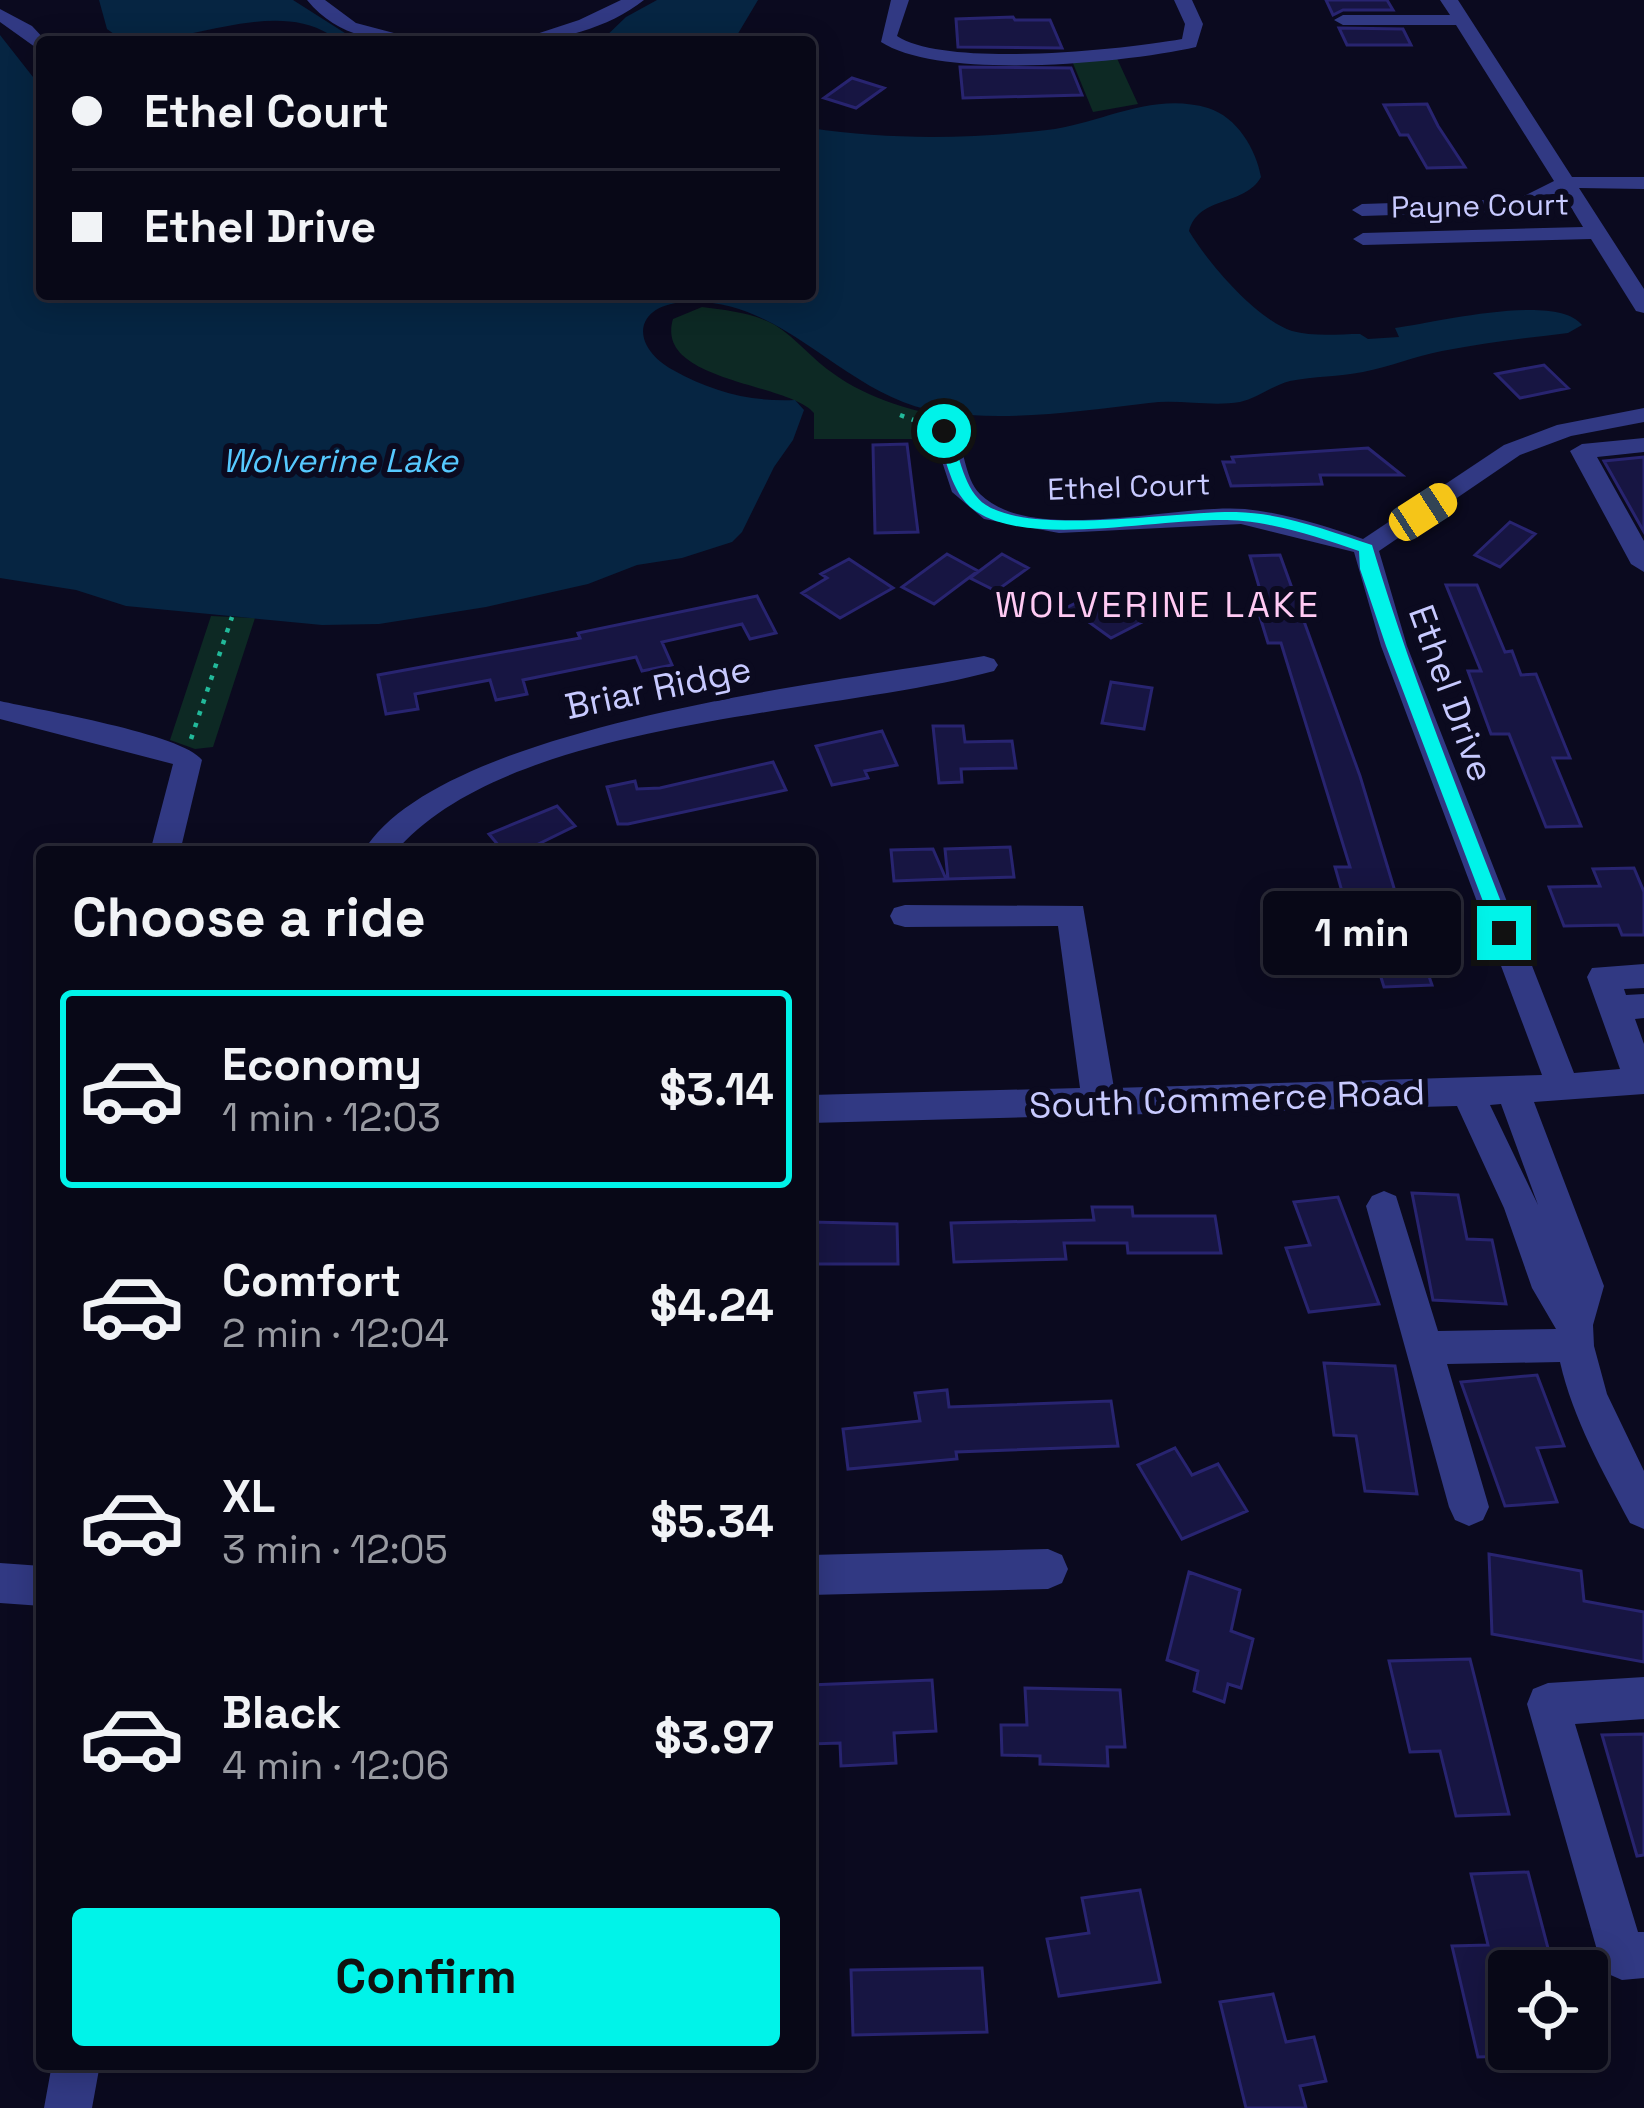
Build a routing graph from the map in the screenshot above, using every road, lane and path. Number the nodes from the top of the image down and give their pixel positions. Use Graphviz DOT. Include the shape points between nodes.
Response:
graph roads {
  1 [pos="316,0"];
  2 [pos="634,0"];
  3 [pos="900,0"];
  4 [pos="1183,0"];
  5 [pos="1449,0"];
  6 [pos="0,14"];
  7 [pos="1343,20"];
  8 [pos="1461,20"];
  9 [pos="382,36"];
  10 [pos="542,36"];
  11 [pos="36,41"];
  12 [pos="1644,183"];
  13 [pos="1566,184"];
  14 [pos="1362,210"];
  15 [pos="1598,233"];
  16 [pos="1363,239"];
  17 [pos="1644,306"];
  18 [pos="1644,415"];
  19 [pos="944,431"];
  20 [pos="1644,446"];
  21 [pos="1366,548"];
  22 [pos="1644,564"];
  23 [pos="232,617"];
  24 [pos="984,665"];
  25 [pos="0,710"];
  26 [pos="188,760"];
  27 [pos="166,846"];
  28 [pos="383,846"];
  29 [pos="905,916"];
  30 [pos="1644,976"];
  31 [pos="1629,1007"];
  32 [pos="1643,1081"];
  33 [pos="1563,1087"];
  34 [pos="1513,1090"];
  35 [pos="1467,1091"];
  36 [pos="1099,1101"];
  37 [pos="816,1109"];
  38 [pos="1384,1206"];
  39 [pos="1574,1335"];
  40 [pos="1424,1348"];
  41 [pos="1469,1507"];
  42 [pos="1644,1510"];
  43 [pos="1048,1569"];
  44 [pos="816,1575"];
  45 [pos="0,1583"];
  46 [pos="36,1586"];
  47 [pos="1644,1698"];
  48 [pos="1644,1955"];
  49 [pos="75,2070"];
  50 [pos="68,2108"];
  1 -- 9 [label="street" via="363,33"];
  2 -- 10 [label="street"];
  3 -- 4 [label="street" via="887,38 895,49 959,59 1190,43 1194,24"];
  5 -- 8 [label="street"];
  6 -- 11 [label="street"];
  7 -- 8 [label="street"];
  8 -- 13 [label="street"];
  12 -- 13 [label="street"];
  13 -- 14 [label="street" via="1533,194 1523,206"];
  13 -- 15 [label="street"];
  15 -- 16 [label="street, Payne Court"];
  15 -- 17 [label="street"];
  18 -- 21 [label="street" via="1512,450"];
  19 -- 21 [label="street, Ethel Court" via="966,496 1011,520 1240,516"];
  20 -- 22 [label="street" via="1582,452"];
  21 -- 33 [label="street, Ethel Drive" via="1394,646"];
  23 -- 26 [label="path"];
  24 -- 28 [label="street, Briar Ridge" via="564,746 461,785 409,816"];
  25 -- 26 [label="street"];
  26 -- 27 [label="street"];
  29 -- 36 [label="street" via="1072,914"];
  30 -- 31 [label="street" via="1603,977"];
  31 -- 32 [label="street"];
  32 -- 33 [label="street, South Commerce Road"];
  33 -- 34 [label="street, South Commerce Road"];
  34 -- 35 [label="street, South Commerce Road"];
  34 -- 39 [label="street" via="1586,1286"];
  35 -- 36 [label="street, South Commerce Road"];
  35 -- 39 [label="street"];
  36 -- 37 [label="street, South Commerce Road"];
  38 -- 40 [label="street"];
  39 -- 40 [label="street"];
  39 -- 42 [label="street"];
  40 -- 41 [label="street"];
  43 -- 44 [label="street"];
  45 -- 46 [label="street"];
  47 -- 48 [label="street" via="1548,1704 1622,1957"];
  49 -- 50 [label="street"];
}
